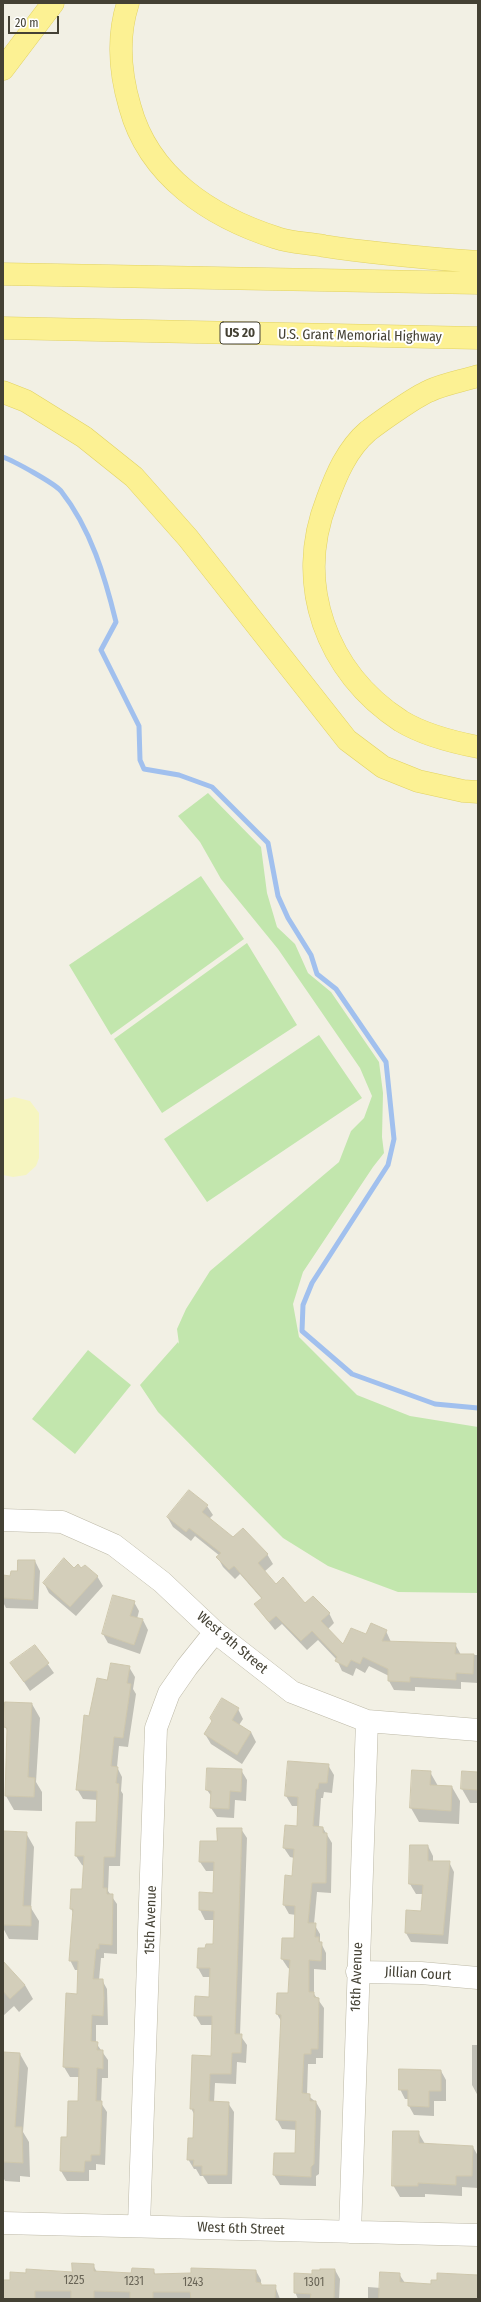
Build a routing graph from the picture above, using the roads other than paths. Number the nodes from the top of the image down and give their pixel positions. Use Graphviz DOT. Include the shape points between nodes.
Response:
graph roads {
  1 [pos="53,3"];
  2 [pos="128,3"];
  3 [pos="3,69"];
  4 [pos="478,262"];
  5 [pos="3,274"];
  6 [pos="478,283"];
  7 [pos="3,328"];
  8 [pos="478,338"];
  9 [pos="478,376"];
  10 [pos="3,392"];
  11 [pos="478,747"];
  12 [pos="478,792"];
  13 [pos="3,1520"];
  14 [pos="215,1632"];
  15 [pos="367,1721"];
  16 [pos="478,1730"];
  17 [pos="357,1972"];
  18 [pos="478,1978"];
  19 [pos="3,2223"];
  20 [pos="139,2225"];
  21 [pos="350,2232"];
  22 [pos="478,2235"];
  1 -- 3 [label="main road"];
  2 -- 4 [label="main road" via="120,52 124,86 133,120 149,151 170,178 198,202 219,215 278,238 354,250"];
  5 -- 6 [label="main road"];
  7 -- 8 [label="main road, U.S. Grant Memorial Highway / US 20"];
  9 -- 11 [label="main road" via="429,391 368,431 340,465 321,514 314,550 314,586 321,622 330,641 348,670 370,695 402,721 449,742"];
  10 -- 12 [label="main road" via="26,400 84,437 134,477 188,538 347,740 383,768 418,781"];
  13 -- 14 [label="street, West 9th Street" via="62,1522 114,1545 162,1582"];
  14 -- 15 [label="street, West 9th Street" via="292,1692"];
  14 -- 20 [label="street, 15th Avenue" via="169,1693 156,1728"];
  15 -- 16 [label="street, West 9th Street"];
  15 -- 17 [label="street, 16th Avenue"];
  17 -- 18 [label="street, Jillian Court" via="421,1973"];
  17 -- 21 [label="street, 16th Avenue"];
  19 -- 20 [label="street, West 6th Street"];
  20 -- 21 [label="street, West 6th Street"];
  21 -- 22 [label="street, West 6th Street"];
}
